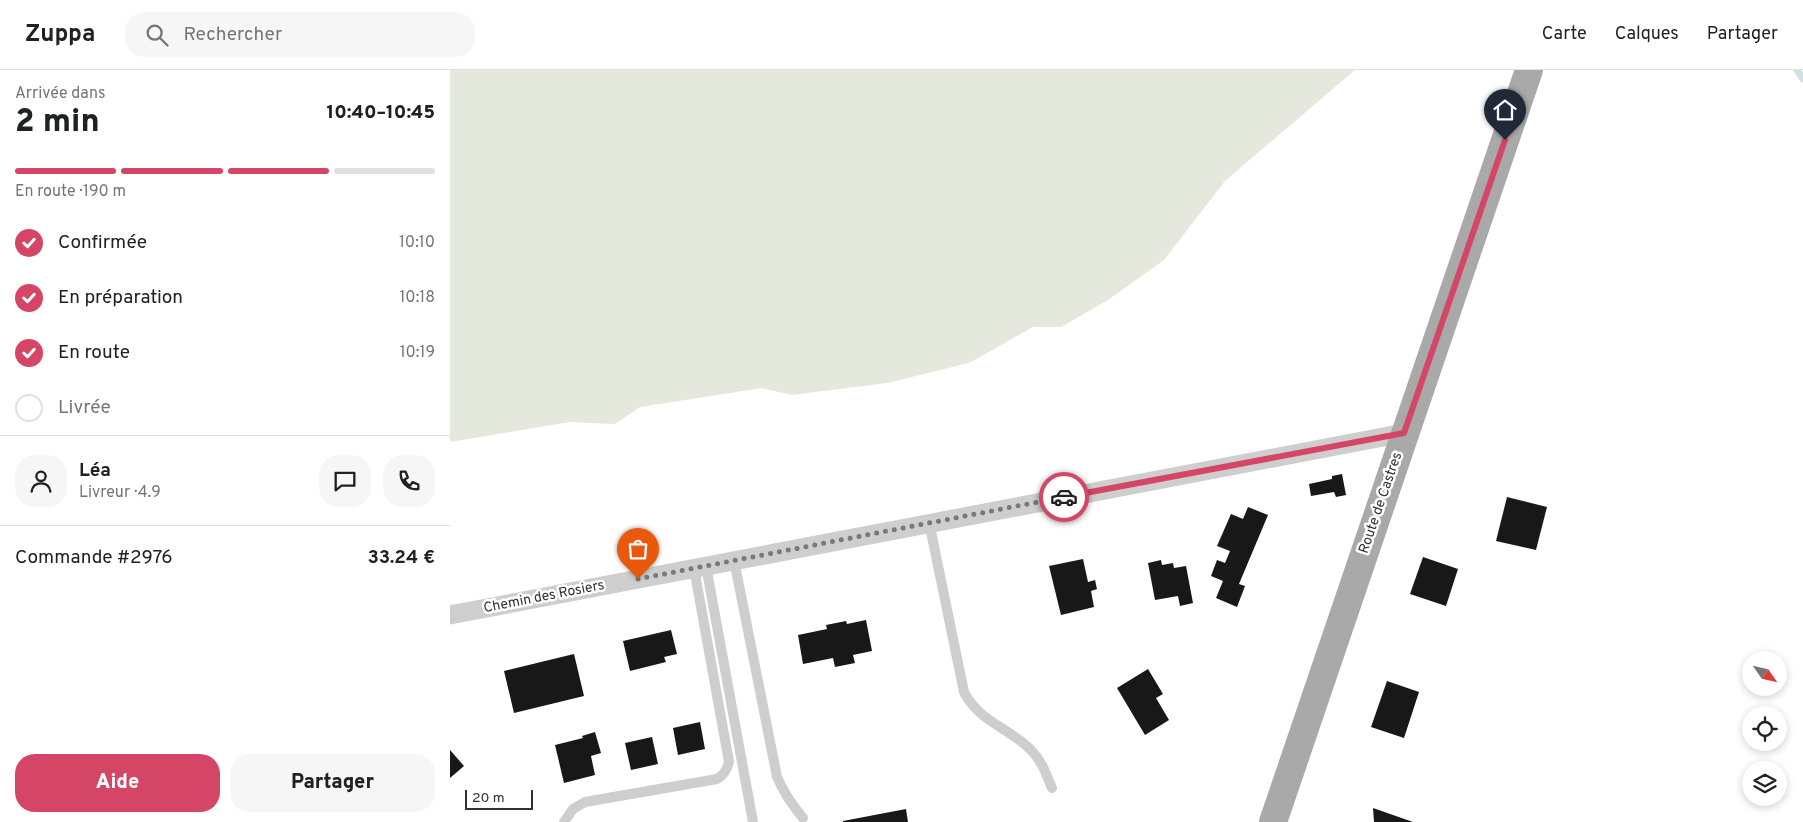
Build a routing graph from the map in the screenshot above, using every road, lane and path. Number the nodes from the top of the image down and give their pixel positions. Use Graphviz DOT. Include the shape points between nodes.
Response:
graph roads {
  1 [pos="1529,70"];
  2 [pos="1404,433"];
  3 [pos="929,522"];
  4 [pos="734,560"];
  5 [pos="700,567"];
  6 [pos="450,615"];
  7 [pos="1052,788"];
  8 [pos="803,818"];
  9 [pos="564,822"];
  10 [pos="753,822"];
  11 [pos="1273,822"];
  1 -- 2 [label="main road, Route de Castres"];
  2 -- 3 [label="street, Chemin des Rosiers"];
  2 -- 11 [label="main road, Route de Castres"];
  3 -- 4 [label="street, Chemin des Rosiers"];
  3 -- 7 [label="lane" via="964,692 979,714 1032,751 1040,760"];
  4 -- 5 [label="street, Chemin des Rosiers"];
  4 -- 8 [label="lane" via="778,776 784,793"];
  5 -- 6 [label="street, Chemin des Rosiers"];
  5 -- 9 [label="lane" via="728,769 717,779 585,802 573,809"];
  5 -- 10 [label="lane"];
}
